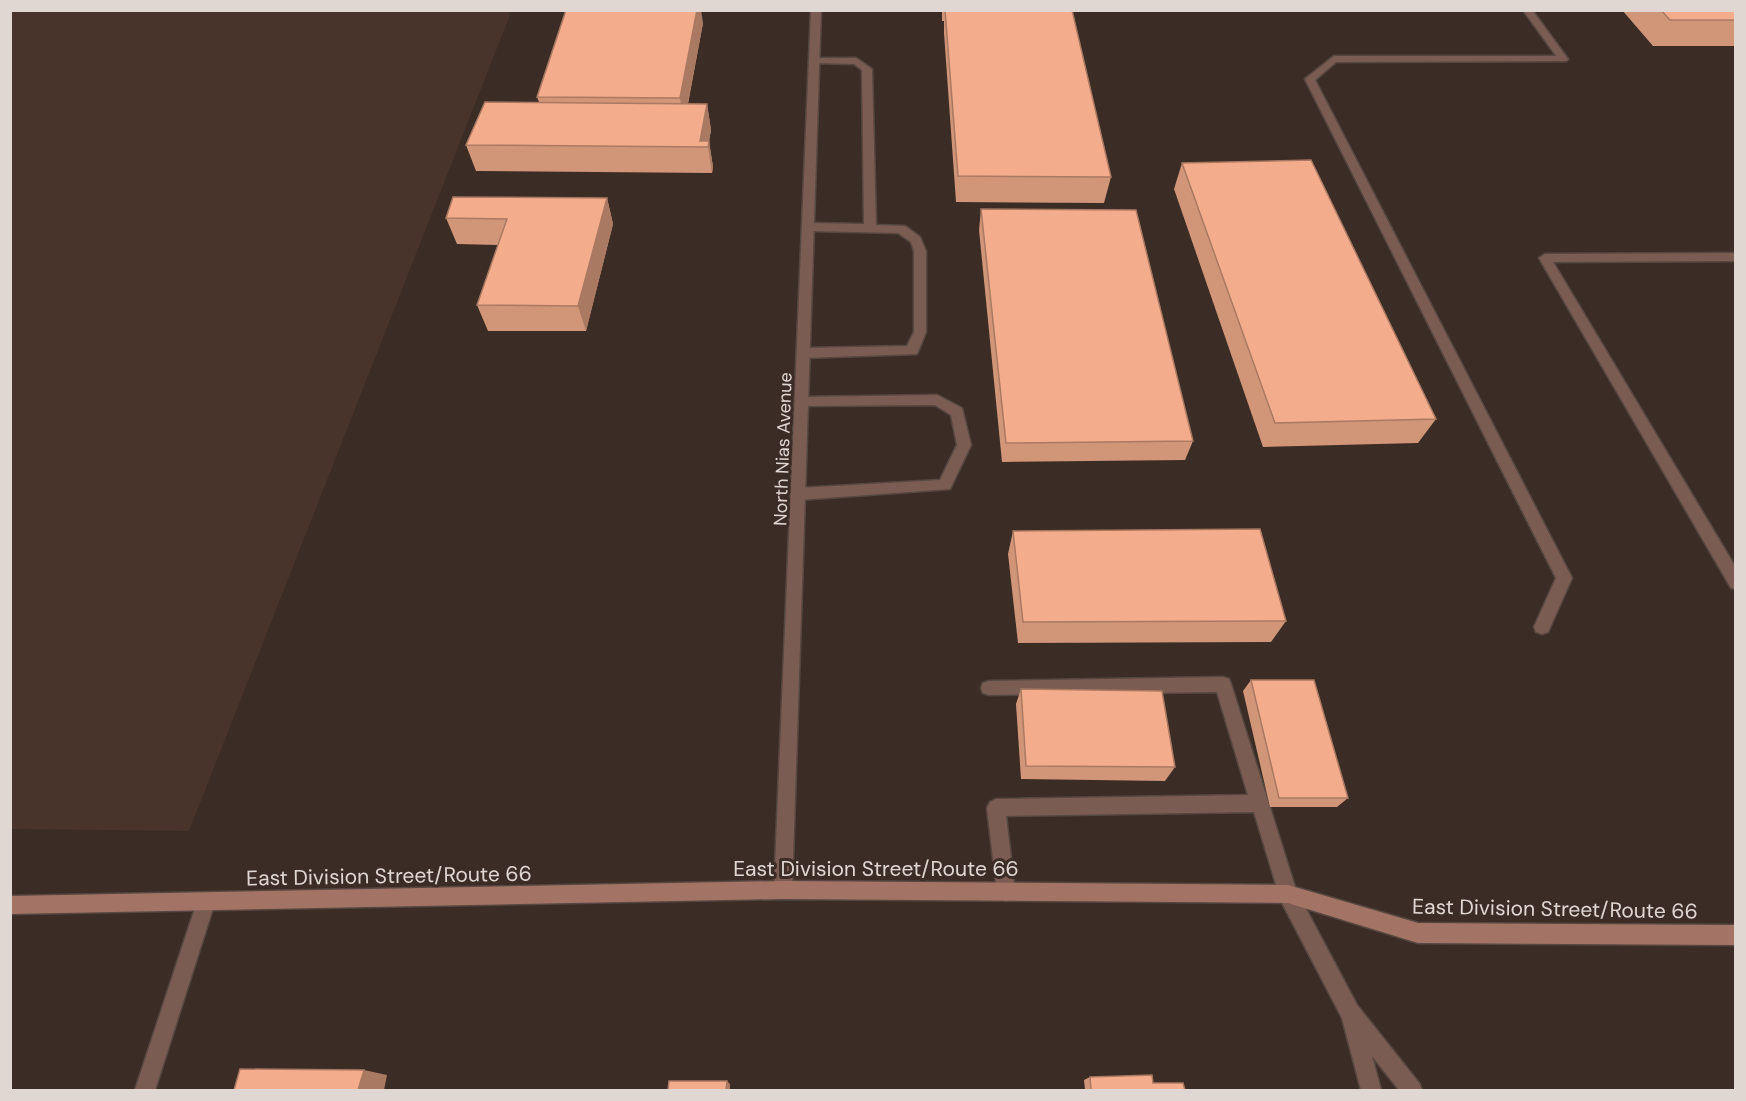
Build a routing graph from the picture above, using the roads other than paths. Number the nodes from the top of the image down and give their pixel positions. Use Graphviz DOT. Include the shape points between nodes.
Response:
graph roads {
  1 [pos="816,10"];
  2 [pos="1527,10"];
  3 [pos="814,61"];
  4 [pos="809,227"];
  5 [pos="870,229"];
  6 [pos="1736,257"];
  7 [pos="804,353"];
  8 [pos="802,401"];
  9 [pos="799,494"];
  10 [pos="1736,583"];
  11 [pos="1542,627"];
  12 [pos="989,688"];
  13 [pos="1261,803"];
  14 [pos="783,890"];
  15 [pos="1006,892"];
  16 [pos="1288,894"];
  17 [pos="206,902"];
  18 [pos="10,905"];
  19 [pos="1736,935"];
  20 [pos="1350,1012"];
  21 [pos="145,1090"];
  22 [pos="1371,1090"];
  23 [pos="1412,1090"];
  1 -- 3 [label="street, North Nias Avenue"];
  2 -- 11 [label="street" via="1563,59 1334,59 1310,79 1564,578"];
  3 -- 4 [label="street, North Nias Avenue"];
  3 -- 5 [label="street" via="856,61 867,69"];
  4 -- 5 [label="street"];
  4 -- 7 [label="street, North Nias Avenue"];
  5 -- 7 [label="street" via="901,229 916,240 920,251 920,332 912,351"];
  6 -- 10 [label="street" via="1545,258"];
  7 -- 8 [label="street, North Nias Avenue"];
  8 -- 9 [label="street, North Nias Avenue"];
  8 -- 9 [label="street" via="937,400 957,412 964,445 945,485"];
  9 -- 14 [label="street, North Nias Avenue"];
  12 -- 13 [label="street" via="1223,684"];
  13 -- 15 [label="street" via="996,808"];
  13 -- 16 [label="street"];
  14 -- 15 [label="main road, East Division Street/Route 66"];
  14 -- 17 [label="main road, East Division Street/Route 66"];
  15 -- 16 [label="main road, East Division Street/Route 66"];
  16 -- 19 [label="main road, East Division Street/Route 66" via="1418,933"];
  16 -- 20 [label="street"];
  17 -- 18 [label="main road, East Division Street/Route 66"];
  17 -- 21 [label="street"];
  20 -- 22 [label="street"];
  20 -- 23 [label="street"];
}
